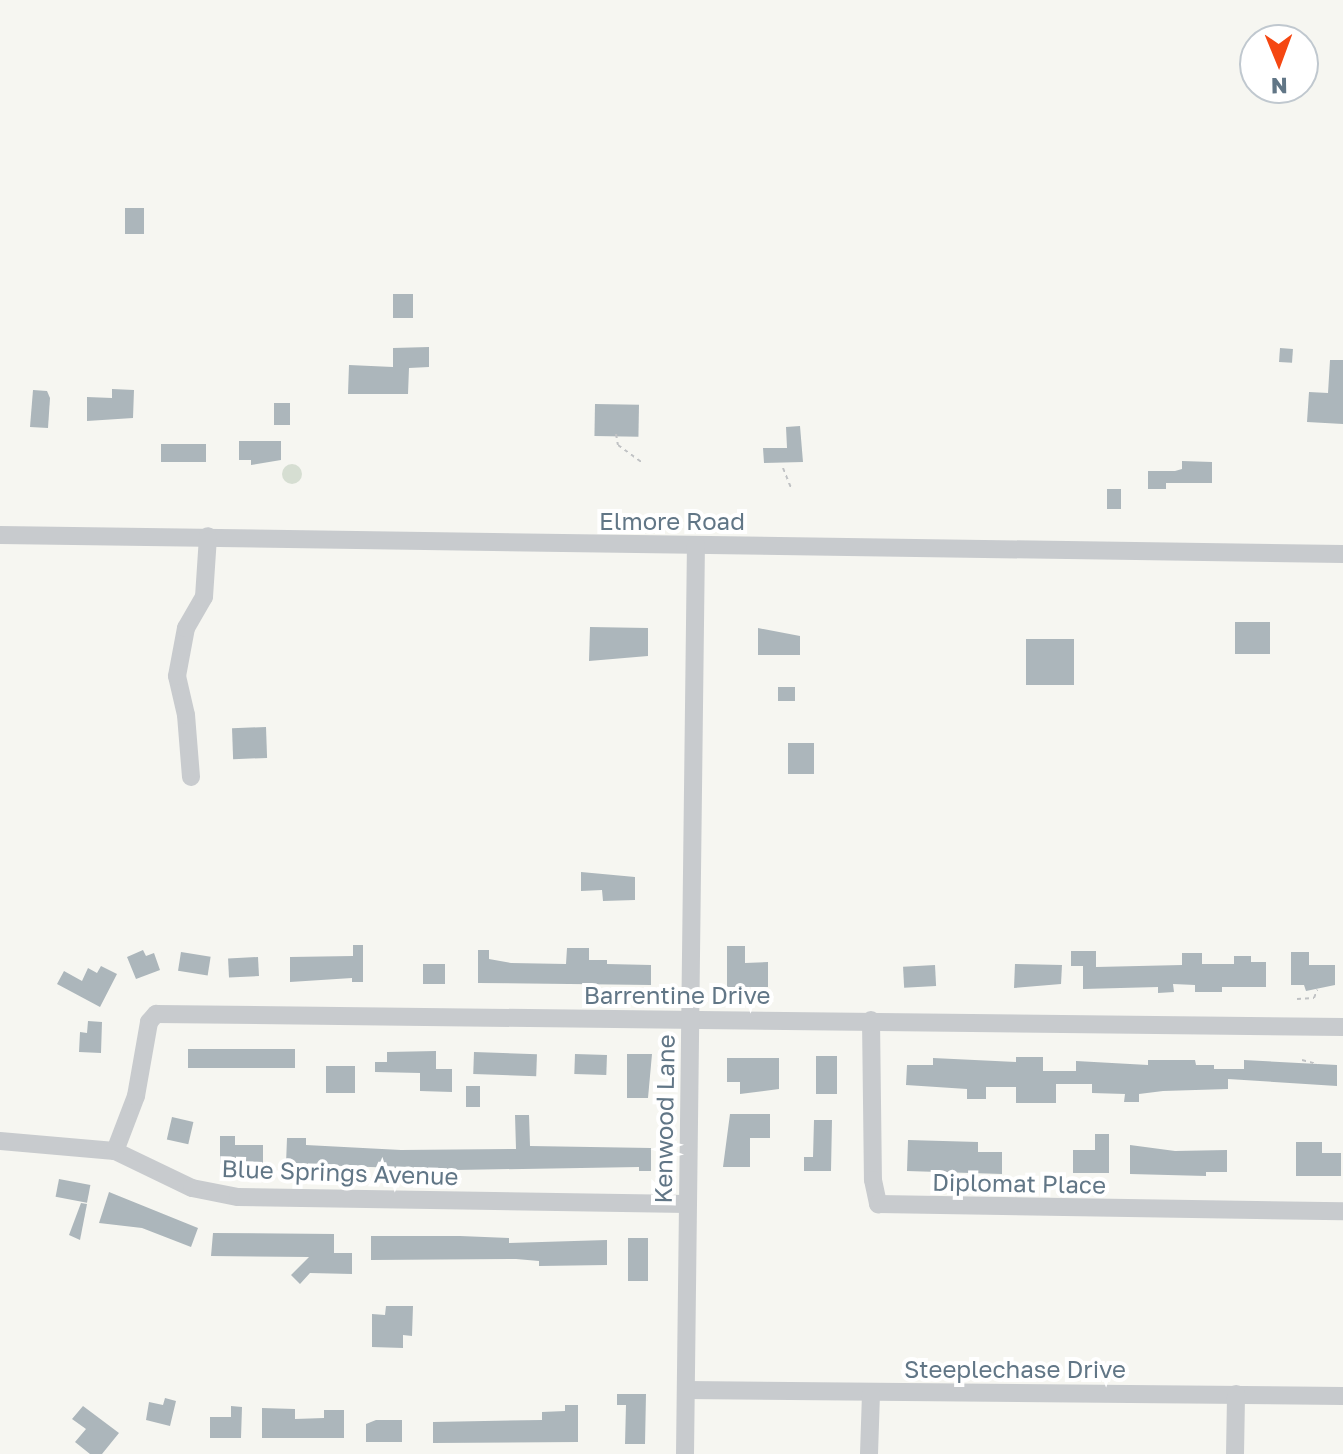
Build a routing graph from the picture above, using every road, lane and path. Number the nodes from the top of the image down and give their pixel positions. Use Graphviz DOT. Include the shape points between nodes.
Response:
graph roads {
  1 [pos="616,434"];
  2 [pos="643,463"];
  3 [pos="783,468"];
  4 [pos="791,488"];
  5 [pos="0,535"];
  6 [pos="208,536"];
  7 [pos="696,545"];
  8 [pos="1343,554"];
  9 [pos="191,777"];
  10 [pos="1317,990"];
  11 [pos="1297,999"];
  12 [pos="689,1020"];
  13 [pos="871,1020"];
  14 [pos="1343,1027"];
  15 [pos="1302,1060"];
  16 [pos="1317,1064"];
  17 [pos="0,1141"];
  18 [pos="115,1151"];
  19 [pos="687,1204"];
  20 [pos="1343,1211"];
  21 [pos="686,1390"];
  22 [pos="871,1393"];
  23 [pos="1236,1394"];
  24 [pos="1343,1396"];
  25 [pos="685,1454"];
  26 [pos="869,1454"];
  27 [pos="1235,1454"];
  1 -- 2 [label="path" via="618,445"];
  3 -- 4 [label="path"];
  5 -- 6 [label="street, Elmore Road"];
  6 -- 7 [label="street, Elmore Road" via="447,545"];
  6 -- 9 [label="street" via="204,597 186,628 177,676"];
  7 -- 8 [label="street, Elmore Road"];
  7 -- 12 [label="street, Kenwood Lane"];
  10 -- 11 [label="path" via="1314,998"];
  12 -- 13 [label="street, Barrentine Drive"];
  12 -- 18 [label="street, Barrentine Drive" via="156,1014 149,1022 136,1096"];
  12 -- 19 [label="street, Kenwood Lane"];
  13 -- 14 [label="street, Barrentine Drive"];
  13 -- 20 [label="street, Diplomat Place" via="873,1180 878,1204"];
  15 -- 16 [label="path"];
  17 -- 18 [label="street, Blue Springs Avenue"];
  18 -- 19 [label="street, Blue Springs Avenue" via="192,1188 238,1197"];
  19 -- 21 [label="street, Kenwood Lane"];
  21 -- 22 [label="street, Steeplechase Drive"];
  21 -- 25 [label="street, Kenwood Lane"];
  22 -- 23 [label="street, Steeplechase Drive"];
  22 -- 26 [label="street"];
  23 -- 24 [label="street, Steeplechase Drive"];
  23 -- 27 [label="street"];
}
